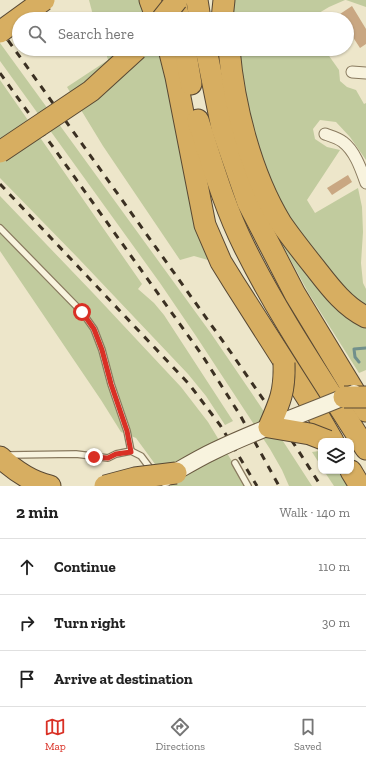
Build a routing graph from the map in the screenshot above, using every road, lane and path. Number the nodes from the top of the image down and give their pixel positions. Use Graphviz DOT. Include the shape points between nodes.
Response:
graph roads {
  1 [pos="44,0"];
  2 [pos="150,0"];
  3 [pos="176,0"];
  4 [pos="197,0"];
  5 [pos="28,12"];
  6 [pos="155,12"];
  7 [pos="167,12"];
  8 [pos="178,12"];
  9 [pos="199,12"];
  10 [pos="12,23"];
  11 [pos="0,32"];
  12 [pos="129,56"];
  13 [pos="171,56"];
  14 [pos="185,56"];
  15 [pos="207,56"];
  16 [pos="220,56"];
  17 [pos="230,56"];
  18 [pos="352,72"];
  19 [pos="366,73"];
  20 [pos="198,120"];
  21 [pos="222,128"];
  22 [pos="326,134"];
  23 [pos="0,152"];
  24 [pos="366,183"];
  25 [pos="0,228"];
  26 [pos="221,262"];
  27 [pos="366,317"];
  28 [pos="284,363"];
  29 [pos="366,388"];
  30 [pos="344,397"];
  31 [pos="366,397"];
  32 [pos="315,410"];
  33 [pos="366,411"];
  34 [pos="269,427"];
  35 [pos="320,438"];
  36 [pos="331,438"];
  37 [pos="366,449"];
  38 [pos="131,452"];
  39 [pos="0,453"];
  40 [pos="0,457"];
  41 [pos="235,463"];
  42 [pos="168,482"];
  43 [pos="50,486"];
  44 [pos="105,486"];
  45 [pos="152,486"];
  46 [pos="248,486"];
  1 -- 5 [label="highway, bridge"];
  2 -- 6 [label="highway"];
  3 -- 7 [label="highway, bridge"];
  3 -- 8 [label="highway"];
  4 -- 9 [label="highway"];
  10 -- 11 [label="highway, bridge"];
  12 -- 23 [label="highway, bridge" via="91,91"];
  13 -- 26 [label="highway" via="205,225"];
  14 -- 20 [label="highway"];
  15 -- 21 [label="highway"];
  16 -- 21 [label="highway"];
  17 -- 27 [label="highway" via="236,99 250,153 269,200 294,241 325,281 342,300"];
  18 -- 19 [label="street"];
  20 -- 26 [label="highway" via="205,186"];
  20 -- 37 [label="highway" via="220,189 246,251 271,298"];
  21 -- 33 [label="highway" via="248,203 295,294"];
  22 -- 24 [label="street" via="343,142 352,152"];
  25 -- 38 [label="lane" via="82,312 94,329 127,431"];
  26 -- 28 [label="highway"];
  28 -- 32 [label="highway"];
  28 -- 34 [label="highway, bridge" via="285,381 282,396"];
  29 -- 30 [label="main road, bridge"];
  30 -- 31 [label="highway, bridge"];
  30 -- 32 [label="main road, bridge"];
  32 -- 34 [label="main road, bridge"];
  32 -- 36 [label="highway"];
  34 -- 35 [label="highway, bridge"];
  34 -- 42 [label="main road, bridge" via="213,451"];
  38 -- 39 [label="lane" via="108,458 76,454 8,456"];
  38 -- 42 [label="lane" via="141,456"];
  40 -- 43 [label="highway" via="13,469"];
  41 -- 46 [label="lane"];
  42 -- 44 [label="highway, bridge" via="135,478"];
  42 -- 45 [label="main road, bridge"];
}
